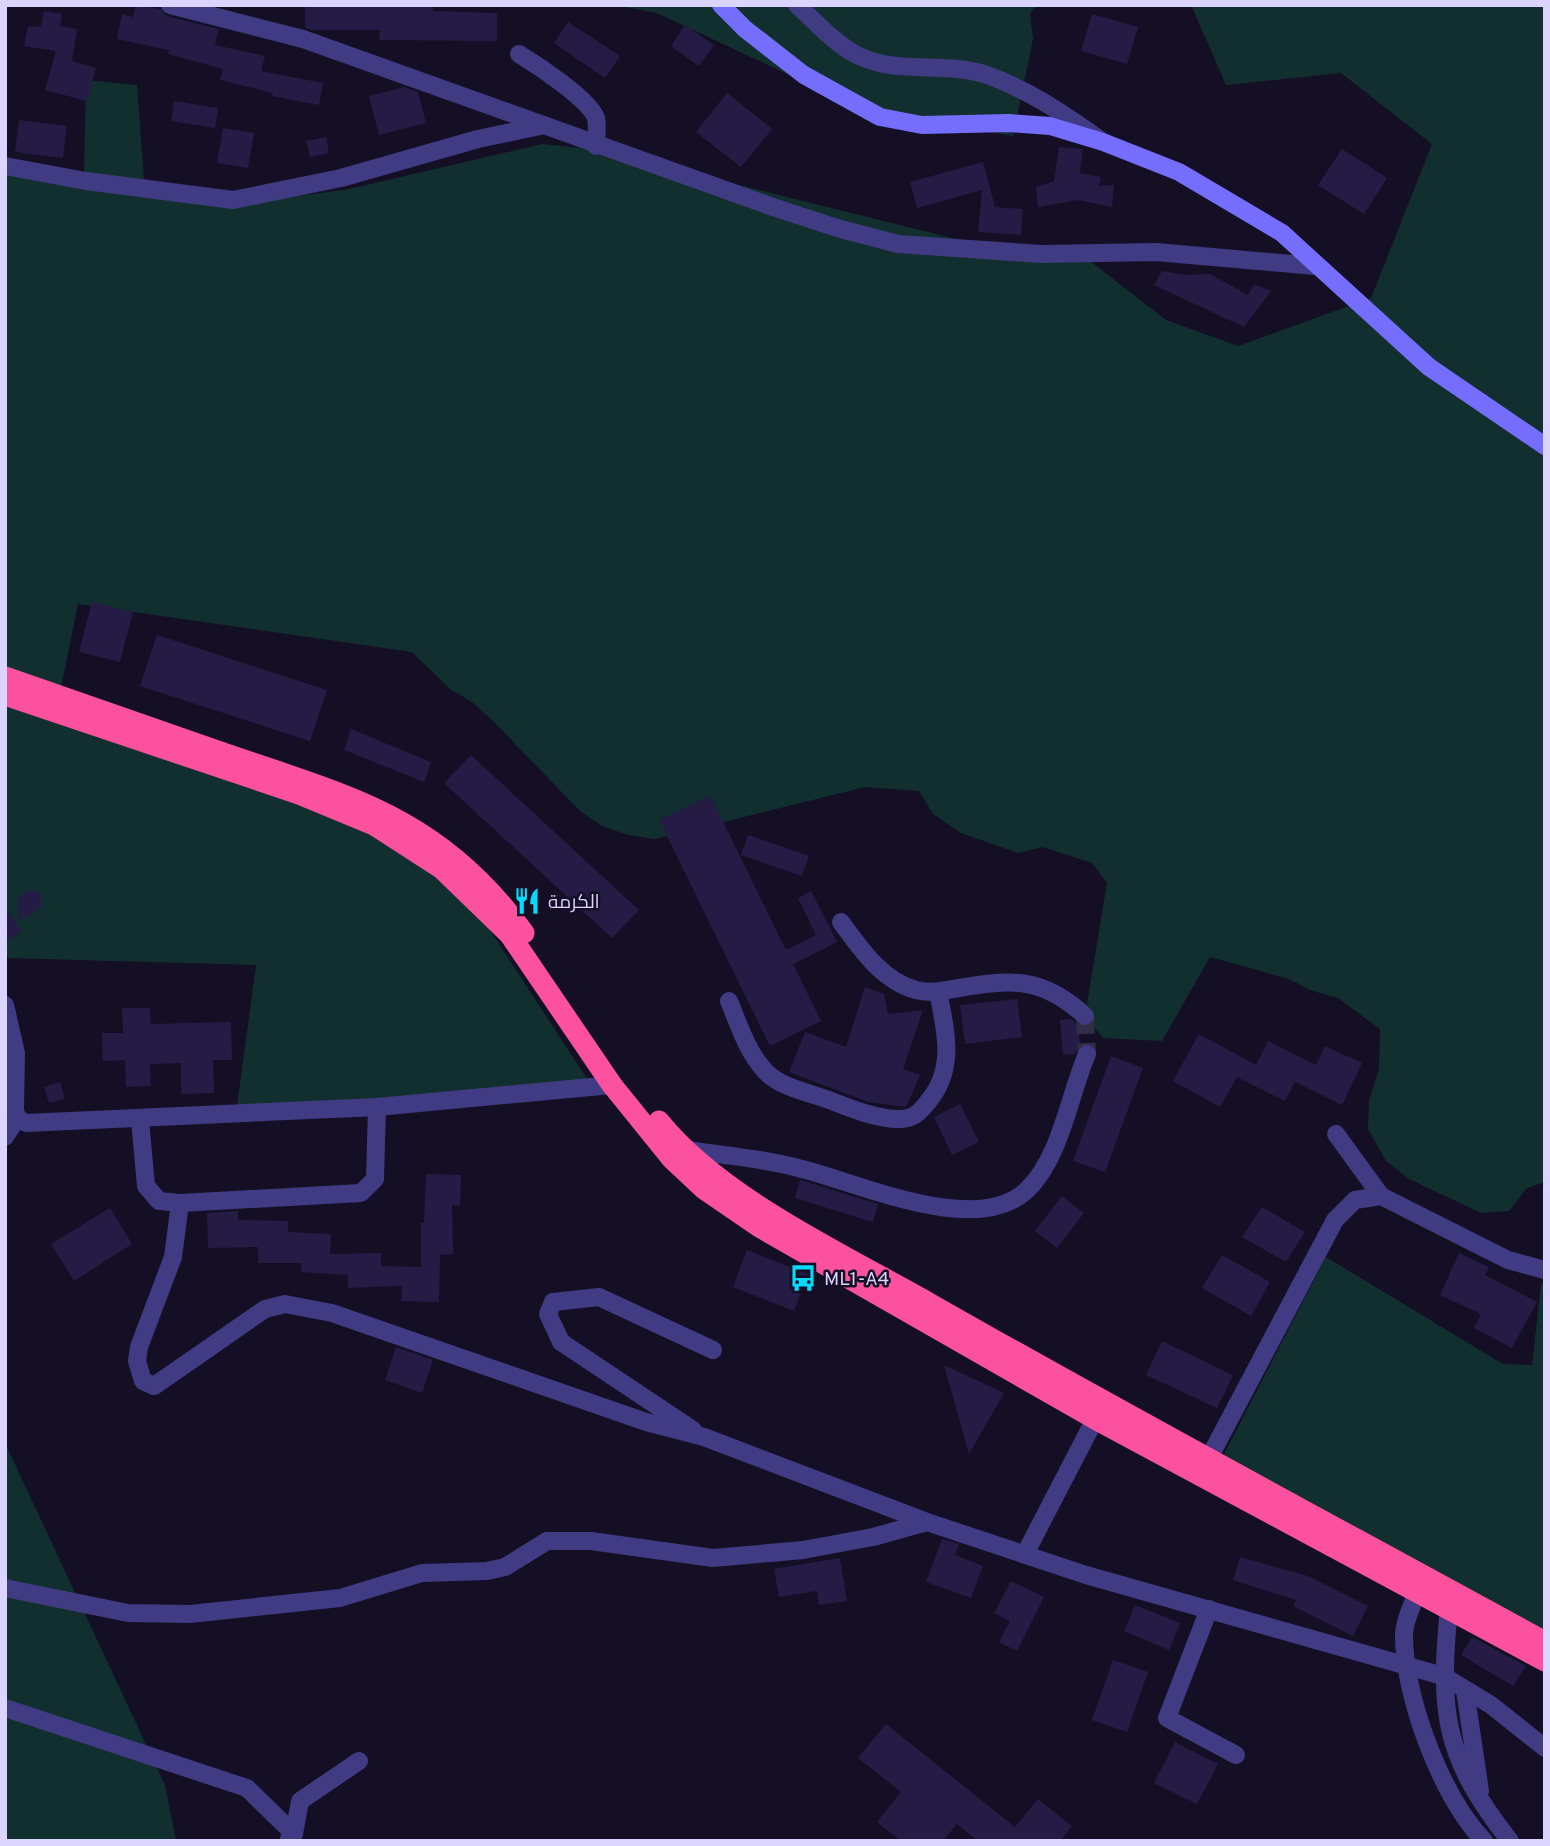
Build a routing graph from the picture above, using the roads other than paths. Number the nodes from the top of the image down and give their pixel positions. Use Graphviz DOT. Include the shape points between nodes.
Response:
graph roads {
  1 [pos="170,5"];
  2 [pos="722,5"];
  3 [pos="797,5"];
  4 [pos="519,54"];
  5 [pos="540,126"];
  6 [pos="1103,142"];
  7 [pos="596,146"];
  8 [pos="5,166"];
  9 [pos="1315,266"];
  10 [pos="1545,446"];
  11 [pos="5,677"];
  12 [pos="5,695"];
  13 [pos="841,922"];
  14 [pos="938,992"];
  15 [pos="729,1000"];
  16 [pos="5,1005"];
  17 [pos="1084,1016"];
  18 [pos="1087,1054"];
  19 [pos="612,1085"];
  20 [pos="377,1107"];
  21 [pos="17,1118"];
  22 [pos="140,1120"];
  23 [pos="1336,1134"];
  24 [pos="5,1137"];
  25 [pos="686,1150"];
  26 [pos="1381,1196"];
  27 [pos="180,1203"];
  28 [pos="1545,1270"];
  29 [pos="713,1350"];
  30 [pos="1094,1419"];
  31 [pos="704,1437"];
  32 [pos="1209,1458"];
  33 [pos="927,1522"];
  34 [pos="1025,1554"];
  35 [pos="5,1588"];
  36 [pos="1417,1592"];
  37 [pos="1449,1608"];
  38 [pos="1209,1609"];
  39 [pos="1545,1642"];
  40 [pos="1545,1661"];
  41 [pos="1408,1667"];
  42 [pos="1443,1676"];
  43 [pos="1465,1690"];
  44 [pos="5,1708"];
  45 [pos="1545,1748"];
  46 [pos="1236,1755"];
  47 [pos="359,1761"];
  48 [pos="1482,1805"];
  49 [pos="291,1837"];
  50 [pos="1484,1841"];
  51 [pos="1510,1841"];
  1 -- 5 [label="street" via="303,40"];
  2 -- 6 [label="main road" via="804,75 880,117 922,125 1008,122 1049,126"];
  3 -- 6 [label="street" via="861,57 985,74 1061,112"];
  4 -- 7 [label="street" via="554,75 591,109 596,119"];
  5 -- 7 [label="street"];
  5 -- 8 [label="street" via="341,178 233,200"];
  6 -- 9 [label="main road" via="1179,172 1246,209 1282,233"];
  7 -- 9 [label="street" via="837,228 898,244 1041,254 1156,252"];
  9 -- 10 [label="main road" via="1429,367"];
  11 -- 25 [label="highway" via="321,784 361,800 438,843 491,890 609,1057"];
  12 -- 19 [label="highway" via="299,794 374,825 404,844 449,876 510,935"];
  13 -- 14 [label="street" via="869,960 892,978 915,990"];
  14 -- 15 [label="street" via="946,1030 943,1077 916,1116 899,1119 848,1107 768,1074 755,1059"];
  14 -- 17 [label="street" via="1024,983 1062,995"];
  16 -- 21 [label="street" via="16,1053 13,1101"];
  18 -- 25 [label="street" via="1064,1125 1041,1172 1027,1191 979,1210 913,1202 799,1168"];
  19 -- 20 [label="street"];
  19 -- 30 [label="highway" via="671,1158 715,1197"];
  20 -- 22 [label="street"];
  20 -- 27 [label="street" via="375,1179 361,1193"];
  21 -- 22 [label="street" via="26,1123"];
  21 -- 24 [label="street"];
  22 -- 27 [label="street" via="146,1186 159,1201"];
  23 -- 26 [label="street"];
  25 -- 32 [label="highway" via="772,1213 1041,1368"];
  26 -- 28 [label="street" via="1508,1260"];
  26 -- 32 [label="street" via="1355,1200 1335,1220"];
  27 -- 31 [label="street" via="173,1257 137,1361 143,1381 153,1387 265,1309 285,1304 332,1313 646,1422"];
  29 -- 31 [label="street" via="599,1297 553,1302 548,1314 561,1342"];
  30 -- 34 [label="street"];
  30 -- 36 [label="highway"];
  31 -- 33 [label="street"];
  32 -- 39 [label="highway"];
  33 -- 34 [label="street"];
  33 -- 35 [label="street" via="803,1550 713,1558 591,1541 547,1541 505,1567 487,1572 422,1573 340,1598 190,1614 128,1613"];
  34 -- 38 [label="street"];
  36 -- 37 [label="highway"];
  36 -- 41 [label="street" via="1404,1629"];
  37 -- 40 [label="highway"];
  37 -- 42 [label="street"];
  38 -- 41 [label="street"];
  38 -- 46 [label="street" via="1167,1718"];
  41 -- 42 [label="street"];
  41 -- 50 [label="street" via="1422,1727 1441,1778"];
  42 -- 43 [label="street"];
  42 -- 48 [label="street" via="1458,1762"];
  43 -- 45 [label="street"];
  43 -- 48 [label="street"];
  44 -- 49 [label="street" via="247,1788"];
  47 -- 49 [label="street" via="300,1801"];
  48 -- 51 [label="street"];
}
